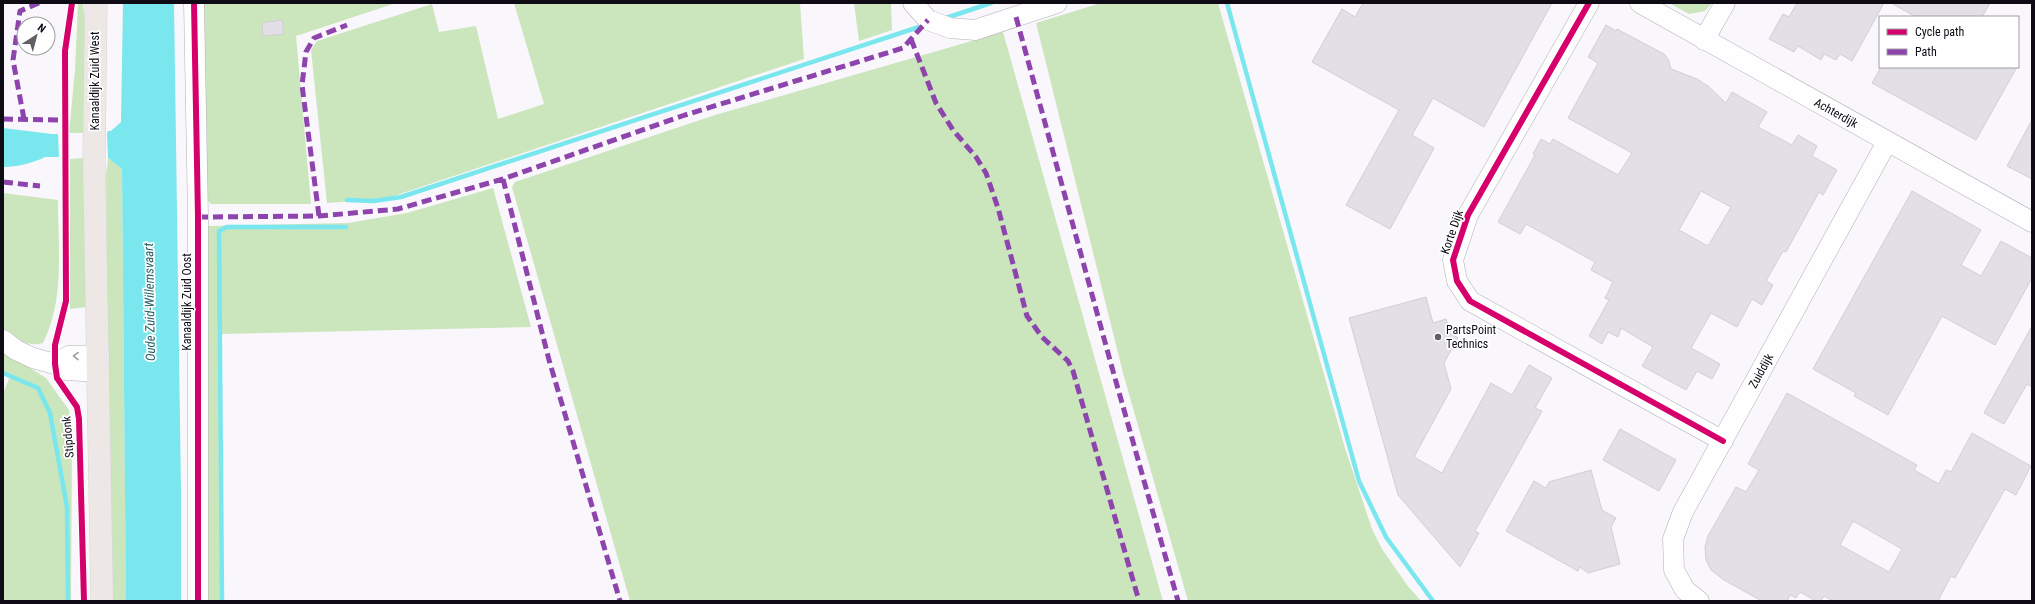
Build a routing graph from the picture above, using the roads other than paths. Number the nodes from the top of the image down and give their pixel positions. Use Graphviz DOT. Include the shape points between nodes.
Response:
graph roads {
  1 [pos="96,3"];
  2 [pos="194,3"];
  3 [pos="913,3"];
  4 [pos="1057,3"];
  5 [pos="1589,3"];
  6 [pos="1640,3"];
  7 [pos="1725,3"];
  8 [pos="1704,40"];
  9 [pos="1888,142"];
  10 [pos="2032,222"];
  11 [pos="3,340"];
  12 [pos="99,364"];
  13 [pos="1723,441"];
  14 [pos="102,601"];
  15 [pos="198,601"];
  16 [pos="1699,601"];
  1 -- 12 [label="main road, Kanaaldijk Zuid West" via="94,158"];
  2 -- 15 [label="street, Kanaaldijk Zuid Oost" via="198,217"];
  3 -- 4 [label="street" via="928,20 950,28 975,30"];
  5 -- 13 [label="street, Korte Dijk" via="1468,215 1453,260 1457,282 1470,301"];
  6 -- 8 [label="street, Achterdijk"];
  7 -- 8 [label="street"];
  8 -- 9 [label="street, Achterdijk"];
  9 -- 10 [label="street, Achterdijk"];
  9 -- 13 [label="street, Zuiddijk"];
  11 -- 12 [label="street" via="16,350 66,370"];
  12 -- 14 [label="main road"];
  13 -- 16 [label="street, Zuiddijk" via="1683,512 1673,539 1674,570 1684,590"];
}
